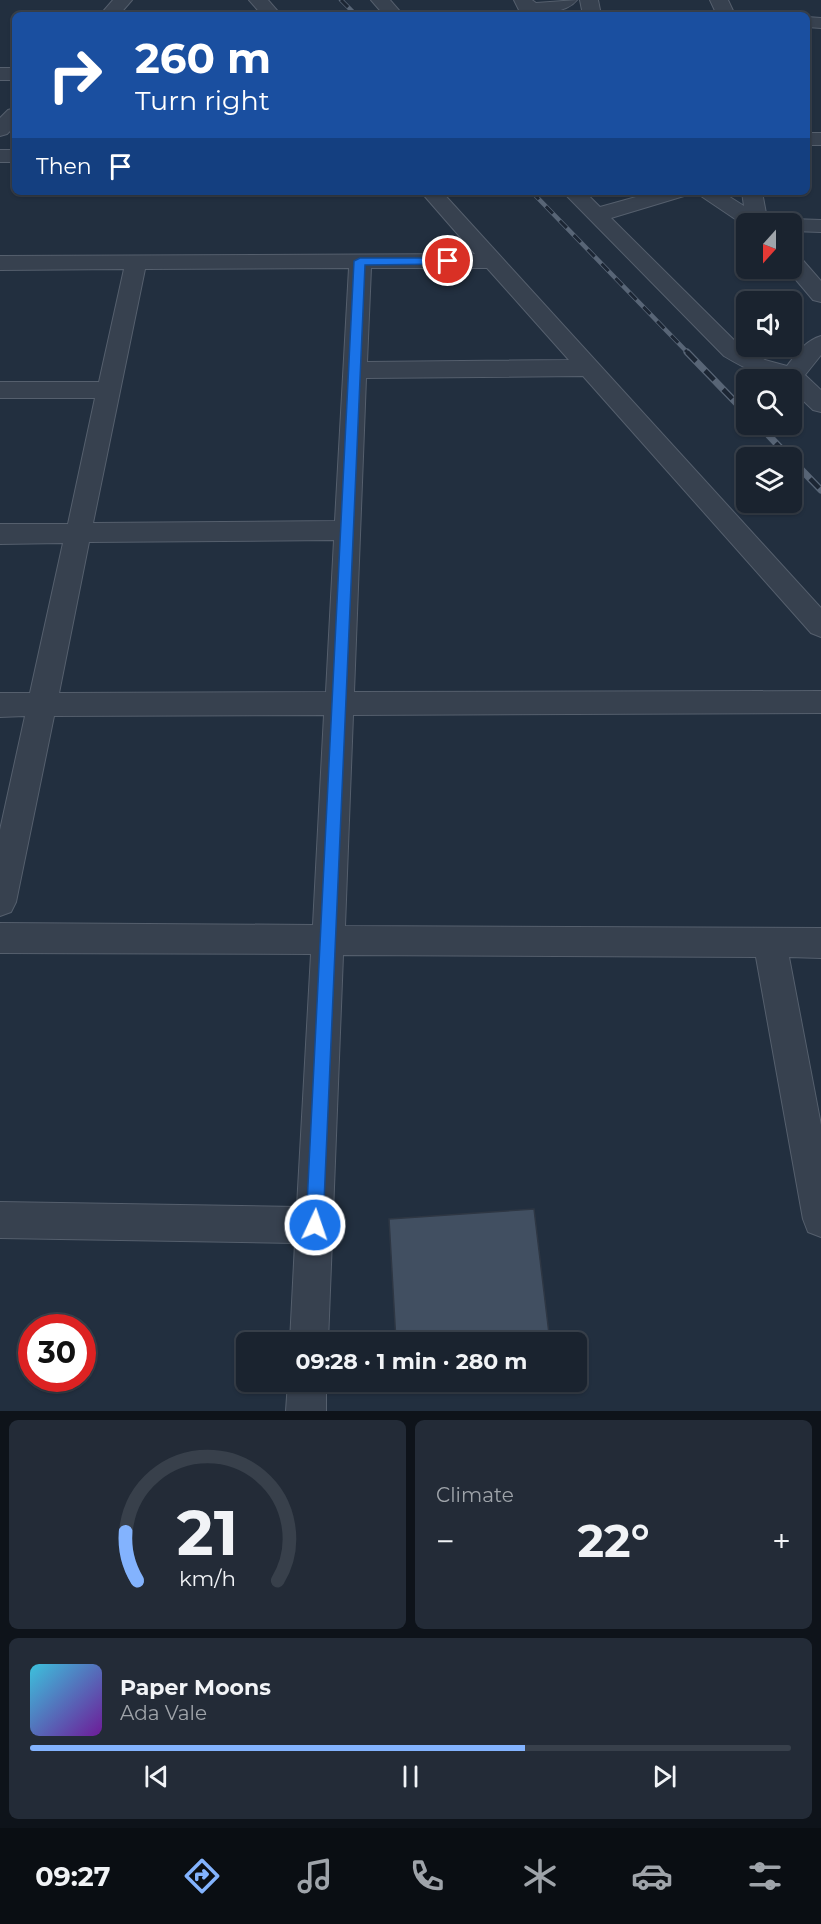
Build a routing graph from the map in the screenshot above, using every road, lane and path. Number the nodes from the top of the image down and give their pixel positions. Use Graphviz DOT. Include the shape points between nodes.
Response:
graph roads {
  1 [pos="123,0"];
  2 [pos="258,0"];
  3 [pos="380,0"];
  4 [pos="523,0"];
  5 [pos="568,0"];
  6 [pos="112,12"];
  7 [pos="269,12"];
  8 [pos="391,12"];
  9 [pos="12,117"];
  10 [pos="0,130"];
  11 [pos="434,195"];
  12 [pos="576,195"];
  13 [pos="667,195"];
  14 [pos="713,195"];
  15 [pos="752,195"];
  16 [pos="740,213"];
  17 [pos="755,213"];
  18 [pos="597,215"];
  19 [pos="802,225"];
  20 [pos="821,226"];
  21 [pos="360,261"];
  22 [pos="492,261"];
  23 [pos="136,262"];
  24 [pos="0,263"];
  25 [pos="802,273"];
  26 [pos="821,295"];
  27 [pos="821,344"];
  28 [pos="587,368"];
  29 [pos="770,369"];
  30 [pos="797,369"];
  31 [pos="355,370"];
  32 [pos="802,386"];
  33 [pos="0,390"];
  34 [pos="109,390"];
  35 [pos="821,404"];
  36 [pos="347,530"];
  37 [pos="78,533"];
  38 [pos="0,534"];
  39 [pos="821,626"];
  40 [pos="821,702"];
  41 [pos="339,704"];
  42 [pos="0,705"];
  43 [pos="42,705"];
  44 [pos="0,902"];
  45 [pos="0,938"];
  46 [pos="328,940"];
  47 [pos="770,943"];
  48 [pos="821,943"];
  49 [pos="819,1203"];
  50 [pos="0,1220"];
  51 [pos="315,1225"];
  52 [pos="310,1332"];
  53 [pos="307,1392"];
  54 [pos="306,1411"];
  1 -- 6 [label="street"];
  2 -- 7 [label="street"];
  3 -- 8 [label="street"];
  4 -- 5 [label="street" via="525,6 544,9"];
  9 -- 10 [label="street"];
  11 -- 22 [label="street"];
  12 -- 18 [label="street"];
  13 -- 18 [label="street"];
  14 -- 16 [label="street"];
  15 -- 17 [label="street"];
  18 -- 29 [label="street" via="732,351"];
  19 -- 20 [label="street"];
  21 -- 22 [label="street"];
  21 -- 23 [label="street"];
  21 -- 31 [label="street"];
  22 -- 28 [label="street"];
  23 -- 24 [label="street"];
  23 -- 34 [label="street"];
  25 -- 26 [label="street"];
  27 -- 30 [label="street"];
  28 -- 31 [label="street"];
  28 -- 39 [label="street"];
  31 -- 36 [label="street"];
  32 -- 35 [label="street"];
  33 -- 34 [label="street"];
  34 -- 37 [label="street"];
  36 -- 37 [label="street"];
  36 -- 41 [label="street"];
  37 -- 38 [label="street"];
  37 -- 43 [label="street"];
  40 -- 41 [label="street"];
  41 -- 43 [label="street"];
  41 -- 46 [label="street"];
  42 -- 43 [label="street"];
  43 -- 44 [label="street"];
  45 -- 46 [label="street"];
  46 -- 47 [label="street"];
  46 -- 51 [label="street"];
  47 -- 48 [label="street"];
  47 -- 49 [label="street"];
  50 -- 51 [label="street"];
  51 -- 52 [label="street"];
  53 -- 54 [label="street"];
}
